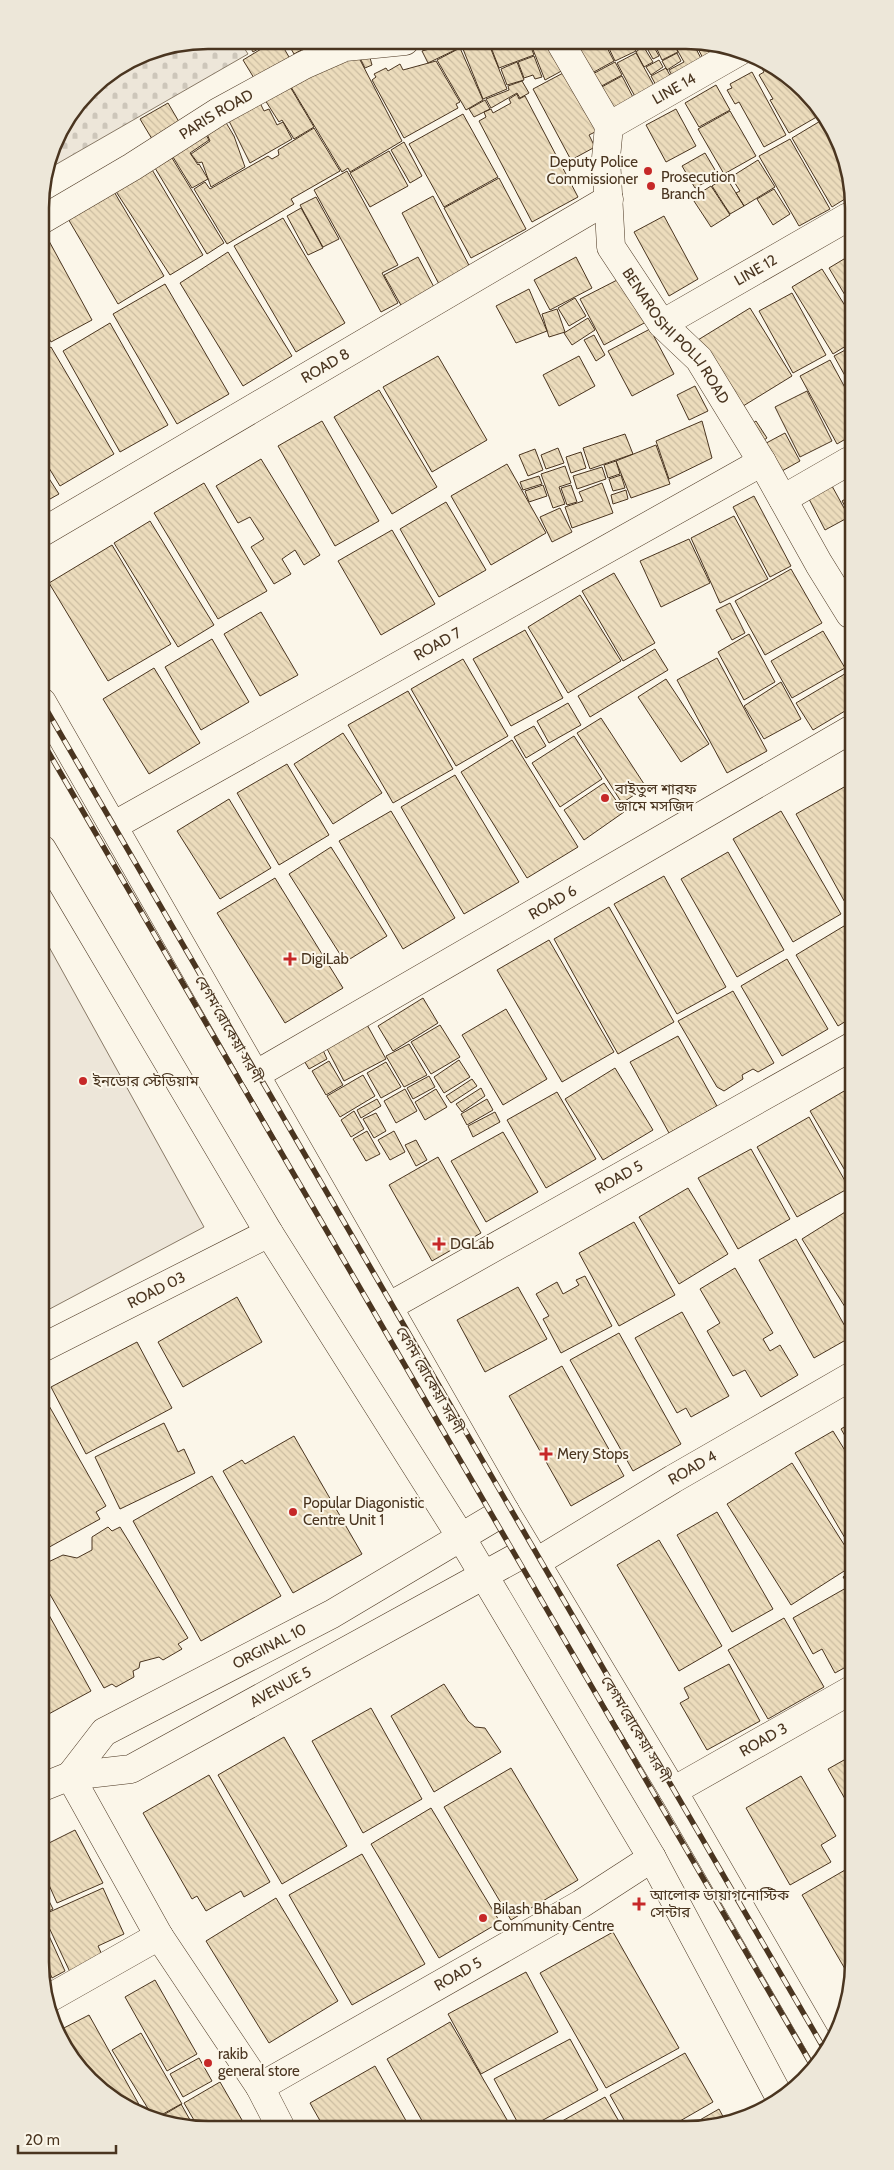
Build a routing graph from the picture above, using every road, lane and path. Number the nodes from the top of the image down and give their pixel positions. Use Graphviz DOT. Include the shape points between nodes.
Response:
graph roads {
  1 [pos="340,49"];
  2 [pos="564,49"];
  3 [pos="731,55"];
  4 [pos="609,126"];
  5 [pos="609,200"];
  6 [pos="49,216"];
  7 [pos="845,219"];
  8 [pos="662,324"];
  9 [pos="762,462"];
  10 [pos="845,463"];
  11 [pos="783,499"];
  12 [pos="49,528"];
  13 [pos="845,606"];
  14 [pos="49,714"];
  15 [pos="845,733"];
  16 [pos="113,826"];
  17 [pos="49,861"];
  18 [pos="845,1050"];
  19 [pos="256,1075"];
  20 [pos="269,1233"];
  21 [pos="388,1307"];
  22 [pos="49,1344"];
  23 [pos="845,1380"];
  24 [pos="505,1511"];
  25 [pos="461,1537"];
  26 [pos="532,1557"];
  27 [pos="484,1575"];
  28 [pos="845,1694"];
  29 [pos="70,1776"];
  30 [pos="49,1784"];
  31 [pos="673,1791"];
  32 [pos="652,1858"];
  33 [pos="159,1936"];
  34 [pos="53,1996"];
  35 [pos="824,2041"];
  36 [pos="260,2087"];
  37 [pos="777,2092"];
  38 [pos="277,2121"];
  1 -- 6 [label="street, PARIS ROAD" via="218,112"];
  2 -- 4 [label="street"];
  3 -- 4 [label="street, LINE 14"];
  4 -- 5 [label="street, BENAROSHI POLLI ROAD" via="606,158"];
  5 -- 8 [label="street, BENAROSHI POLLI ROAD" via="611,247"];
  5 -- 12 [label="street, ROAD 8"];
  7 -- 8 [label="street, LINE 12"];
  8 -- 9 [label="street, BENAROSHI POLLI ROAD" via="699,359"];
  9 -- 11 [label="street, BENAROSHI POLLI ROAD"];
  9 -- 16 [label="street, ROAD 7"];
  10 -- 11 [label="street"];
  11 -- 13 [label="street, BENAROSHI POLLI ROAD"];
  14 -- 16 [label="street, বেগম রোকেয়া সরণী"];
  15 -- 19 [label="street, ROAD 6"];
  16 -- 19 [label="street, বেগম রোকেয়া সরণী"];
  17 -- 20 [label="street"];
  18 -- 21 [label="street, ROAD 5"];
  19 -- 21 [label="street, বেগম রোকেয়া সরণী"];
  20 -- 22 [label="street, ROAD 03"];
  20 -- 25 [label="street"];
  21 -- 24 [label="street, বেগম রোকেয়া সরণী"];
  23 -- 26 [label="street, ROAD 4"];
  24 -- 25 [label="street, ORGINAL 10"];
  24 -- 26 [label="street, বেগম রোকেয়া সরণী"];
  25 -- 27 [label="street"];
  25 -- 29 [label="street, ORGINAL 10" via="332,1614 104,1732"];
  26 -- 27 [label="street, ROAD 4"];
  26 -- 31 [label="street, বেগম রোকেয়া সরণী"];
  27 -- 29 [label="street, AVENUE 5" via="131,1770"];
  27 -- 32 [label="street"];
  28 -- 31 [label="street, ROAD 3"];
  29 -- 30 [label="street, AVENUE 5"];
  29 -- 33 [label="street"];
  31 -- 35 [label="street, বেগম রোকেয়া সরণী"];
  32 -- 36 [label="street, ROAD 5" via="581,1904"];
  32 -- 37 [label="street"];
  33 -- 34 [label="street"];
  33 -- 36 [label="street"];
  36 -- 38 [label="street"];
}
